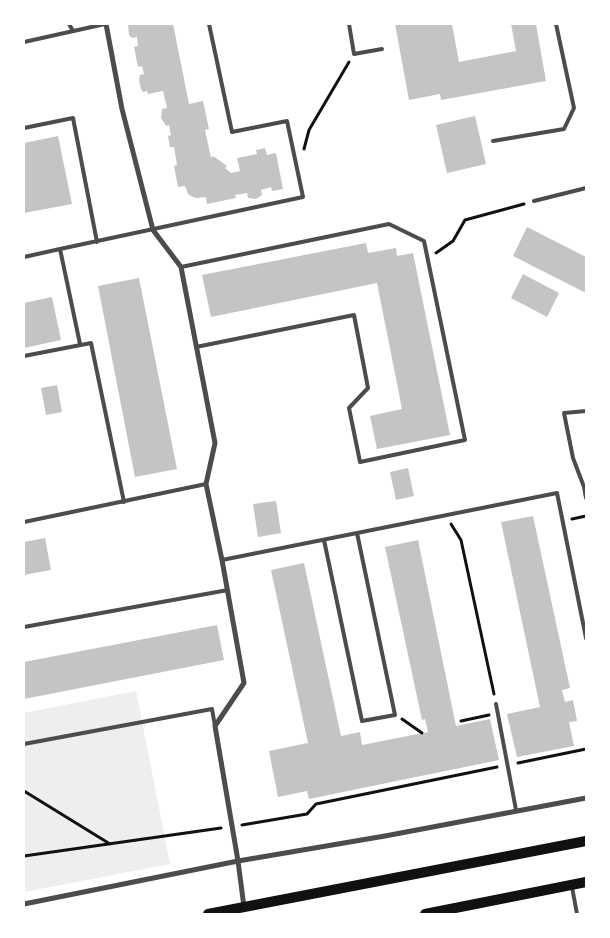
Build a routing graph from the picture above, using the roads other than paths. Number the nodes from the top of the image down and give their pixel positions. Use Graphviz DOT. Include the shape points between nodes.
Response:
graph roads {
  1 [pos="69,24"];
  2 [pos="106,24"];
  3 [pos="209,24"];
  4 [pos="349,24"];
  5 [pos="556,24"];
  6 [pos="73,31"];
  7 [pos="24,42"];
  8 [pos="382,49"];
  9 [pos="24,128"];
  10 [pos="493,141"];
  11 [pos="586,188"];
  12 [pos="534,201"];
  13 [pos="153,230"];
  14 [pos="97,242"];
  15 [pos="60,249"];
  16 [pos="24,257"];
  17 [pos="181,267"];
  18 [pos="80,344"];
  19 [pos="196,347"];
  20 [pos="24,356"];
  21 [pos="586,411"];
  22 [pos="206,484"];
  23 [pos="586,498"];
  24 [pos="124,502"];
  25 [pos="24,522"];
  26 [pos="357,533"];
  27 [pos="324,540"];
  28 [pos="222,560"];
  29 [pos="228,590"];
  30 [pos="24,627"];
  31 [pos="586,638"];
  32 [pos="496,704"];
  33 [pos="215,726"];
  34 [pos="24,744"];
  35 [pos="586,798"];
  36 [pos="516,810"];
  37 [pos="586,842"];
  38 [pos="238,861"];
  39 [pos="586,882"];
  40 [pos="572,885"];
  41 [pos="24,904"];
  42 [pos="244,907"];
  43 [pos="208,914"];
  44 [pos="425,914"];
  45 [pos="577,914"];
  1 -- 6 [label="lane"];
  2 -- 6 [label="lane"];
  2 -- 13 [label="street" via="122,109"];
  3 -- 13 [label="lane" via="232,132 287,121 303,197"];
  4 -- 8 [label="lane" via="354,54"];
  5 -- 10 [label="lane" via="574,108 564,129"];
  6 -- 7 [label="lane"];
  9 -- 14 [label="lane" via="73,118"];
  11 -- 12 [label="lane"];
  13 -- 14 [label="lane"];
  13 -- 17 [label="street"];
  14 -- 15 [label="lane"];
  15 -- 16 [label="lane"];
  15 -- 18 [label="lane"];
  17 -- 19 [label="street"];
  17 -- 19 [label="lane" via="389,224 424,241 465,440 360,462 348,408 368,388 354,315"];
  18 -- 20 [label="lane"];
  18 -- 24 [label="lane" via="91,343"];
  19 -- 22 [label="street" via="215,443"];
  21 -- 23 [label="lane" via="564,413"];
  22 -- 24 [label="lane"];
  22 -- 28 [label="street"];
  24 -- 25 [label="lane"];
  26 -- 27 [label="lane"];
  26 -- 27 [label="lane" via="395,715 362,721"];
  26 -- 31 [label="lane" via="557,493"];
  27 -- 28 [label="lane"];
  28 -- 29 [label="street"];
  29 -- 30 [label="lane"];
  29 -- 33 [label="street" via="244,683"];
  32 -- 36 [label="lane"];
  33 -- 34 [label="lane" via="212,709"];
  33 -- 38 [label="street"];
  35 -- 36 [label="street"];
  36 -- 38 [label="street"];
  37 -- 42 [label="main road"];
  38 -- 41 [label="street"];
  38 -- 42 [label="street"];
  39 -- 40 [label="main road"];
  40 -- 44 [label="main road"];
  40 -- 45 [label="lane"];
  42 -- 43 [label="main road"];
}
